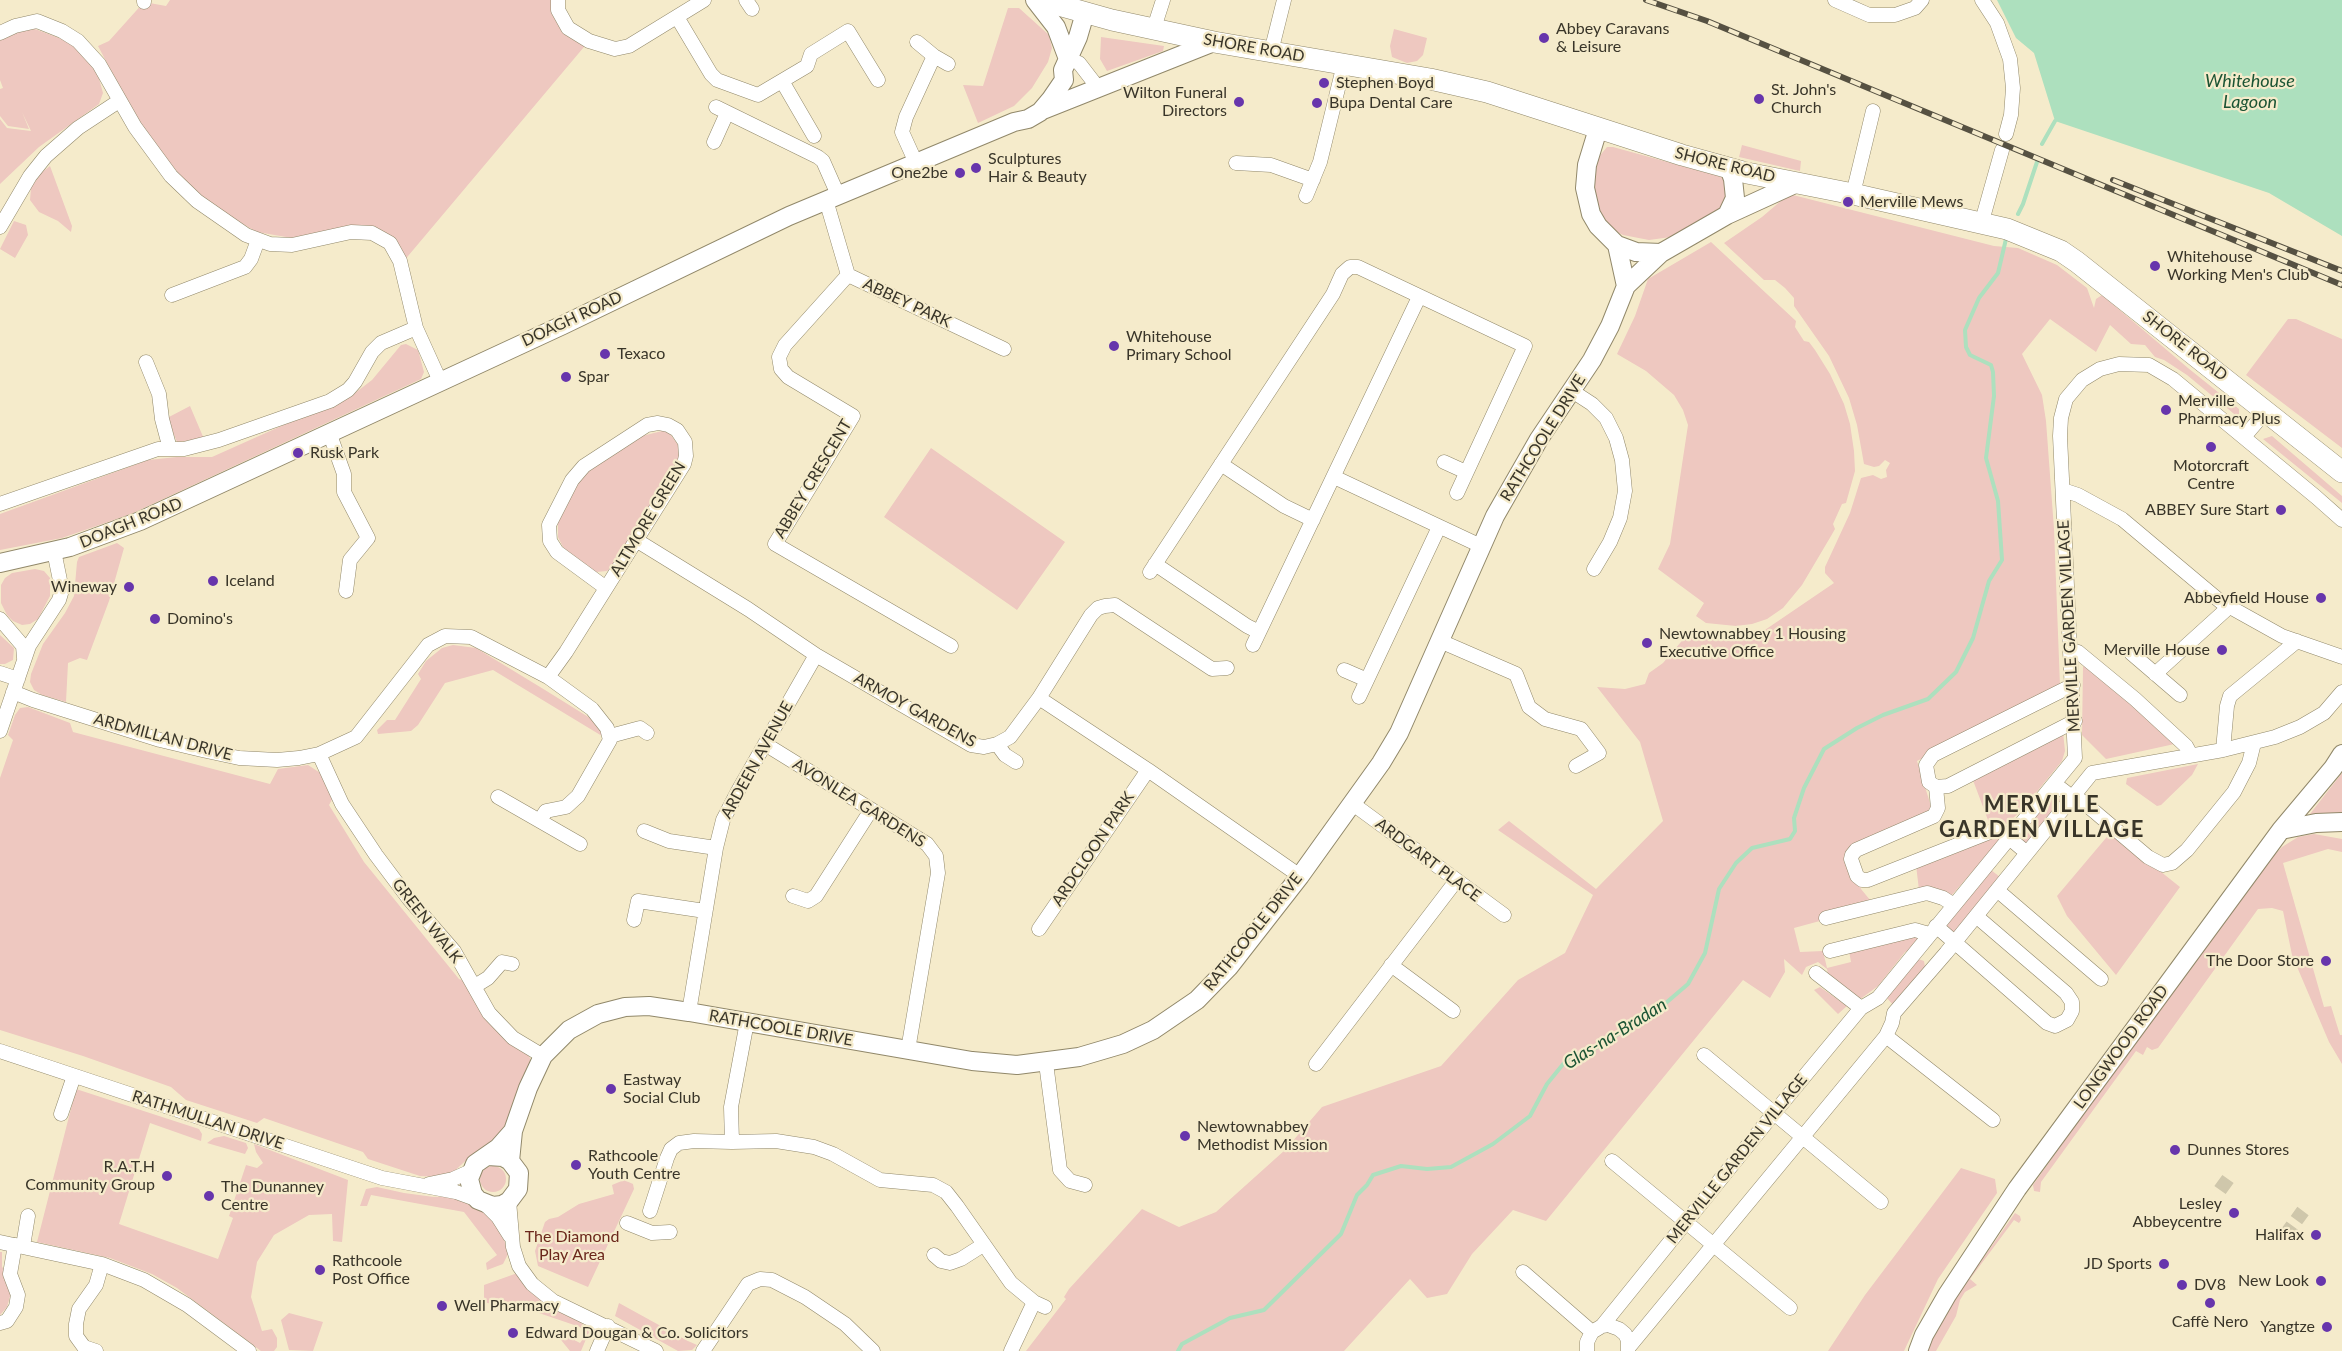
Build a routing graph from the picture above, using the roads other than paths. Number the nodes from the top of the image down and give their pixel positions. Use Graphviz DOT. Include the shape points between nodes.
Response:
graph roads {
  1 [pos="558,0"];
  2 [pos="704,0"];
  3 [pos="1035,0"];
  4 [pos="1040,0"];
  5 [pos="1162,0"];
  6 [pos="1284,0"];
  7 [pos="1835,0"];
  8 [pos="1922,0"];
  9 [pos="1982,0"];
  10 [pos="1085,13"];
  11 [pos="677,17"];
  12 [pos="1154,28"];
  13 [pos="0,33"];
  14 [pos="917,42"];
  15 [pos="1214,42"];
  16 [pos="1271,52"];
  17 [pos="934,57"];
  18 [pos="948,64"];
  19 [pos="1066,64"];
  20 [pos="1344,64"];
  21 [pos="878,80"];
  22 [pos="782,81"];
  23 [pos="1099,89"];
  24 [pos="119,101"];
  25 [pos="1873,111"];
  26 [pos="1040,112"];
  27 [pos="1014,122"];
  28 [pos="1598,129"];
  29 [pos="2006,134"];
  30 [pos="814,136"];
  31 [pos="714,142"];
  32 [pos="2002,150"];
  33 [pos="1244,159"];
  34 [pos="916,163"];
  35 [pos="1729,168"];
  36 [pos="1313,180"];
  37 [pos="1797,183"];
  38 [pos="1853,194"];
  39 [pos="1305,196"];
  40 [pos="832,197"];
  41 [pos="1727,215"];
  42 [pos="1982,221"];
  43 [pos="0,227"];
  44 [pos="258,240"];
  45 [pos="1617,245"];
  46 [pos="1661,253"];
  47 [pos="848,275"];
  48 [pos="1626,286"];
  49 [pos="172,295"];
  50 [pos="1419,297"];
  51 [pos="416,328"];
  52 [pos="1004,349"];
  53 [pos="146,362"];
  54 [pos="440,381"];
  55 [pos="1572,391"];
  56 [pos="2267,410"];
  57 [pos="329,432"];
  58 [pos="2244,437"];
  59 [pos="170,448"];
  60 [pos="1444,462"];
  61 [pos="1221,464"];
  62 [pos="1466,472"];
  63 [pos="2342,472"];
  64 [pos="1334,477"];
  65 [pos="2062,490"];
  66 [pos="1457,493"];
  67 [pos="0,504"];
  68 [pos="1313,520"];
  69 [pos="2342,520"];
  70 [pos="1439,527"];
  71 [pos="636,540"];
  72 [pos="1481,546"];
  73 [pos="54,551"];
  74 [pos="0,563"];
  75 [pos="1594,569"];
  76 [pos="606,588"];
  77 [pos="346,591"];
  78 [pos="2229,607"];
  79 [pos="3,623"];
  80 [pos="41,627"];
  81 [pos="1259,632"];
  82 [pos="1440,641"];
  83 [pos="2297,641"];
  84 [pos="1253,645"];
  85 [pos="951,646"];
  86 [pos="2071,650"];
  87 [pos="2131,653"];
  88 [pos="816,655"];
  89 [pos="2342,657"];
  90 [pos="24,658"];
  91 [pos="1227,668"];
  92 [pos="1344,670"];
  93 [pos="0,673"];
  94 [pos="2155,674"];
  95 [pos="548,676"];
  96 [pos="1367,680"];
  97 [pos="16,685"];
  98 [pos="2073,686"];
  99 [pos="2342,693"];
  100 [pos="2180,695"];
  101 [pos="1359,697"];
  102 [pos="1039,698"];
  103 [pos="2075,721"];
  104 [pos="0,730"];
  105 [pos="647,733"];
  106 [pos="610,736"];
  107 [pos="2254,743"];
  108 [pos="765,744"];
  109 [pos="997,744"];
  110 [pos="2223,750"];
  111 [pos="319,754"];
  112 [pos="2342,754"];
  113 [pos="2191,755"];
  114 [pos="2075,758"];
  115 [pos="1016,762"];
  116 [pos="1576,766"];
  117 [pos="1148,770"];
  118 [pos="2092,773"];
  119 [pos="2055,784"];
  120 [pos="1936,787"];
  121 [pos="2075,796"];
  122 [pos="498,797"];
  123 [pos="1353,804"];
  124 [pos="871,810"];
  125 [pos="540,820"];
  126 [pos="2342,822"];
  127 [pos="2281,830"];
  128 [pos="644,831"];
  129 [pos="2010,839"];
  130 [pos="580,844"];
  131 [pos="716,848"];
  132 [pos="2027,853"];
  133 [pos="1992,860"];
  134 [pos="2010,874"];
  135 [pos="1300,876"];
  136 [pos="1456,881"];
  137 [pos="1997,890"];
  138 [pos="793,896"];
  139 [pos="1954,905"];
  140 [pos="705,911"];
  141 [pos="1504,915"];
  142 [pos="1976,916"];
  143 [pos="1826,918"];
  144 [pos="634,920"];
  145 [pos="1039,929"];
  146 [pos="1933,930"];
  147 [pos="1955,942"];
  148 [pos="1917,949"];
  149 [pos="1830,951"];
  150 [pos="503,961"];
  151 [pos="1391,966"];
  152 [pos="1935,966"];
  153 [pos="1816,973"];
  154 [pos="2101,978"];
  155 [pos="475,986"];
  156 [pos="1878,998"];
  157 [pos="1861,1008"];
  158 [pos="1453,1011"];
  159 [pos="689,1012"];
  160 [pos="1894,1013"];
  161 [pos="747,1022"];
  162 [pos="1886,1036"];
  163 [pos="908,1050"];
  164 [pos="0,1051"];
  165 [pos="1704,1054"];
  166 [pos="543,1056"];
  167 [pos="1046,1063"];
  168 [pos="1316,1064"];
  169 [pos="74,1076"];
  170 [pos="1774,1113"];
  171 [pos="61,1114"];
  172 [pos="1994,1120"];
  173 [pos="513,1131"];
  174 [pos="1803,1137"];
  175 [pos="732,1142"];
  176 [pos="488,1156"];
  177 [pos="510,1161"];
  178 [pos="1612,1161"];
  179 [pos="471,1171"];
  180 [pos="1085,1185"];
  181 [pos="418,1186"];
  182 [pos="509,1201"];
  183 [pos="482,1202"];
  184 [pos="1881,1202"];
  185 [pos="650,1211"];
  186 [pos="28,1216"];
  187 [pos="1686,1221"];
  188 [pos="627,1223"];
  189 [pos="669,1232"];
  190 [pos="511,1237"];
  191 [pos="0,1242"];
  192 [pos="19,1245"];
  193 [pos="983,1245"];
  194 [pos="1714,1245"];
  195 [pos="934,1255"];
  196 [pos="102,1264"];
  197 [pos="1523,1272"];
  198 [pos="1790,1308"];
  199 [pos="0,1323"];
  200 [pos="608,1326"];
  201 [pos="1597,1329"];
  202 [pos="1629,1349"];
  203 [pos="1585,1350"];
  204 [pos="96,1351"];
  205 [pos="249,1351"];
  206 [pos="597,1351"];
  207 [pos="656,1351"];
  208 [pos="703,1351"];
  209 [pos="873,1351"];
  210 [pos="1011,1351"];
  211 [pos="1918,1351"];
  1 -- 11 [label="street" via="558,10 568,28 615,50 629,46"];
  2 -- 11 [label="street"];
  3 -- 19 [label="street" via="1056,27"];
  4 -- 10 [label="main road, SHORE ROAD"];
  5 -- 12 [label="street"];
  6 -- 16 [label="street"];
  7 -- 8 [label="street" via="1869,15 1895,15 1915,8"];
  9 -- 29 [label="street" via="2010,59 2012,115"];
  10 -- 12 [label="main road, SHORE ROAD"];
  10 -- 19 [label="street"];
  11 -- 22 [label="street" via="717,80 758,95"];
  12 -- 15 [label="main road, SHORE ROAD"];
  13 -- 24 [label="street" via="37,21 62,31 90,52"];
  14 -- 17 [label="street"];
  15 -- 16 [label="main road, SHORE ROAD"];
  15 -- 23 [label="street, DOAGH ROAD"];
  16 -- 20 [label="main road, SHORE ROAD"];
  17 -- 18 [label="street"];
  17 -- 34 [label="street" via="902,132"];
  19 -- 23 [label="street" via="1079,63"];
  19 -- 26 [label="street" via="1064,80"];
  19 -- 27 [label="street" via="1053,74"];
  20 -- 28 [label="main road, SHORE ROAD" via="1487,92"];
  20 -- 36 [label="street"];
  21 -- 22 [label="street" via="848,31 811,54 807,66"];
  22 -- 30 [label="street"];
  23 -- 26 [label="street, DOAGH ROAD"];
  24 -- 43 [label="street" via="78,128 46,156"];
  24 -- 44 [label="street" via="171,176 197,201 246,236"];
  25 -- 38 [label="street"];
  26 -- 27 [label="street, DOAGH ROAD"];
  27 -- 34 [label="street, DOAGH ROAD"];
  28 -- 35 [label="main road, SHORE ROAD"];
  28 -- 45 [label="street" via="1587,165 1587,203 1598,226"];
  31 -- 40 [label="street, ABBEY PARK" via="722,110 819,157"];
  32 -- 42 [label="street"];
  33 -- 36 [label="street"];
  34 -- 40 [label="street, DOAGH ROAD"];
  35 -- 37 [label="main road, SHORE ROAD"];
  35 -- 41 [label="street" via="1735,198"];
  36 -- 39 [label="street"];
  37 -- 38 [label="main road, SHORE ROAD"];
  37 -- 41 [label="street, RATHCOOLE DRIVE"];
  38 -- 42 [label="main road, SHORE ROAD"];
  40 -- 47 [label="street, ABBEY PARK"];
  40 -- 54 [label="street, DOAGH ROAD"];
  41 -- 46 [label="street, RATHCOOLE DRIVE"];
  42 -- 56 [label="main road, SHORE ROAD" via="2061,251"];
  44 -- 49 [label="street" via="245,267"];
  44 -- 51 [label="street" via="292,244 351,232 372,233 390,243 400,261"];
  45 -- 46 [label="street" via="1636,252"];
  45 -- 48 [label="street"];
  46 -- 48 [label="street, RATHCOOLE DRIVE"];
  47 -- 52 [label="street, ABBEY PARK"];
  47 -- 85 [label="street, ABBEY CRESCENT" via="785,345 779,357 788,378 853,416 775,544"];
  48 -- 55 [label="street, RATHCOOLE DRIVE" via="1610,326"];
  50 -- 61 [label="street" via="1358,267 1342,273 1333,294"];
  50 -- 62 [label="street" via="1525,346"];
  50 -- 64 [label="street"];
  51 -- 54 [label="street"];
  51 -- 59 [label="street" via="381,343 348,390 330,401 219,440 184,449"];
  53 -- 59 [label="street" via="159,394"];
  54 -- 57 [label="street, DOAGH ROAD"];
  55 -- 72 [label="street, RATHCOOLE DRIVE" via="1518,473"];
  55 -- 75 [label="street" via="1606,418 1622,460 1625,490 1620,518"];
  56 -- 58 [label="street"];
  56 -- 63 [label="main road, SHORE ROAD"];
  57 -- 73 [label="street, DOAGH ROAD" via="140,521"];
  57 -- 77 [label="street" via="344,474 344,492 368,538 350,560"];
  58 -- 65 [label="street, MERVILLE GARDEN VILLAGE" via="2173,378 2149,366 2119,364 2100,369 2082,380 2066,399 2060,436"];
  58 -- 69 [label="street, MERVILLE GARDEN VILLAGE"];
  59 -- 67 [label="street"];
  60 -- 62 [label="street"];
  61 -- 68 [label="street" via="1284,506"];
  61 -- 81 [label="street" via="1152,568"];
  62 -- 66 [label="street"];
  64 -- 68 [label="street"];
  64 -- 70 [label="street"];
  65 -- 78 [label="street" via="2122,519"];
  65 -- 86 [label="street, MERVILLE GARDEN VILLAGE"];
  68 -- 81 [label="street"];
  70 -- 72 [label="street"];
  70 -- 96 [label="street"];
  71 -- 76 [label="street, ALTMORE GREEN"];
  71 -- 76 [label="street, ALTMORE GREEN" via="684,464 685,442 668,425 647,425 584,466 572,480 549,525 550,541 558,552"];
  71 -- 88 [label="street, ARMOY GARDENS"];
  72 -- 82 [label="street, RATHCOOLE DRIVE"];
  73 -- 74 [label="street, DOAGH ROAD"];
  73 -- 80 [label="street" via="62,590"];
  76 -- 95 [label="street, ALTMORE GREEN"];
  78 -- 83 [label="street"];
  78 -- 94 [label="street"];
  79 -- 80 [label="street" via="27,632"];
  79 -- 90 [label="street" via="22,646"];
  80 -- 90 [label="street"];
  81 -- 84 [label="street"];
  82 -- 116 [label="street" via="1516,674 1529,707 1545,719 1581,729 1599,753"];
  82 -- 123 [label="street, RATHCOOLE DRIVE" via="1399,733"];
  83 -- 89 [label="street"];
  83 -- 110 [label="street" via="2230,696"];
  86 -- 98 [label="street, MERVILLE GARDEN VILLAGE"];
  86 -- 113 [label="street" via="2135,699"];
  87 -- 94 [label="street"];
  88 -- 108 [label="street, ARDEEN AVENUE"];
  88 -- 109 [label="street, ARMOY GARDENS" via="971,745"];
  90 -- 97 [label="street"];
  91 -- 102 [label="street, ARMOY GARDENS" via="1212,669 1115,605 1106,606 1091,615"];
  92 -- 96 [label="street"];
  93 -- 97 [label="street, ARDMILLAN DRIVE"];
  94 -- 100 [label="street"];
  95 -- 106 [label="street" via="592,709"];
  95 -- 111 [label="street, ARDMILLAN DRIVE" via="471,637 445,636 420,653 356,737"];
  96 -- 101 [label="street"];
  97 -- 104 [label="street"];
  97 -- 111 [label="street, ARDMILLAN DRIVE" via="33,700 160,740 239,758 277,760"];
  98 -- 103 [label="street, MERVILLE GARDEN VILLAGE"];
  98 -- 120 [label="street" via="1933,755 1926,771 1929,782"];
  99 -- 107 [label="street" via="2324,713 2300,727"];
  102 -- 109 [label="street, ARMOY GARDENS" via="1010,737"];
  102 -- 117 [label="street"];
  103 -- 114 [label="street, MERVILLE GARDEN VILLAGE"];
  103 -- 120 [label="street" via="1948,786"];
  105 -- 106 [label="street" via="640,728"];
  106 -- 125 [label="street" via="578,796 563,808 546,811"];
  107 -- 110 [label="street"];
  107 -- 121 [label="street" via="2234,792 2172,863 2163,865 2148,857"];
  108 -- 124 [label="street, AVONLEA GARDENS"];
  108 -- 131 [label="street, ARDEEN AVENUE" via="723,820"];
  109 -- 115 [label="street"];
  110 -- 113 [label="street"];
  111 -- 155 [label="street, GREEN WALK" via="342,804 376,855 454,951"];
  112 -- 127 [label="street, LONGWOOD ROAD"];
  113 -- 118 [label="street"];
  114 -- 118 [label="street"];
  114 -- 119 [label="street, MERVILLE GARDEN VILLAGE"];
  117 -- 135 [label="street"];
  117 -- 145 [label="street, ARDCLOON PARK"];
  118 -- 121 [label="street"];
  119 -- 121 [label="street"];
  119 -- 129 [label="street, MERVILLE GARDEN VILLAGE"];
  120 -- 129 [label="street" via="1938,808 1934,816 1856,850 1852,855 1857,876 1868,880 1995,830"];
  121 -- 132 [label="street"];
  122 -- 125 [label="street"];
  123 -- 135 [label="street, RATHCOOLE DRIVE"];
  123 -- 136 [label="street, ARDGART PLACE"];
  124 -- 138 [label="street" via="816,896 808,901"];
  124 -- 163 [label="street, AVONLEA GARDENS" via="927,844 936,856 938,873"];
  125 -- 130 [label="street"];
  126 -- 127 [label="street"];
  127 -- 211 [label="street, LONGWOOD ROAD" via="2017,1189 1947,1295"];
  128 -- 131 [label="street" via="669,841"];
  129 -- 132 [label="street"];
  129 -- 133 [label="street, MERVILLE GARDEN VILLAGE"];
  131 -- 140 [label="street, ARDEEN AVENUE"];
  132 -- 134 [label="street"];
  133 -- 134 [label="street"];
  133 -- 139 [label="street, MERVILLE GARDEN VILLAGE"];
  134 -- 137 [label="street"];
  135 -- 167 [label="street, RATHCOOLE DRIVE" via="1229,967 1197,1000 1153,1030 1123,1044"];
  136 -- 141 [label="street, ARDGART PLACE"];
  136 -- 151 [label="street"];
  137 -- 142 [label="street"];
  137 -- 154 [label="street"];
  139 -- 143 [label="street" via="1927,893"];
  139 -- 146 [label="street, MERVILLE GARDEN VILLAGE"];
  140 -- 144 [label="street" via="638,901"];
  140 -- 159 [label="street, ARDEEN AVENUE"];
  142 -- 147 [label="street"];
  142 -- 147 [label="street" via="2066,993 2072,1002 2067,1020 2055,1026 2047,1023"];
  146 -- 147 [label="street"];
  146 -- 148 [label="street, MERVILLE GARDEN VILLAGE"];
  146 -- 149 [label="street" via="1915,930"];
  147 -- 152 [label="street"];
  148 -- 152 [label="street"];
  148 -- 156 [label="street, MERVILLE GARDEN VILLAGE"];
  150 -- 155 [label="street"];
  151 -- 158 [label="street"];
  151 -- 168 [label="street"];
  152 -- 160 [label="street"];
  153 -- 157 [label="street"];
  155 -- 166 [label="street, GREEN WALK" via="497,1022 513,1038"];
  156 -- 157 [label="street, MERVILLE GARDEN VILLAGE"];
  156 -- 160 [label="street"];
  157 -- 170 [label="street, MERVILLE GARDEN VILLAGE"];
  159 -- 161 [label="street, RATHCOOLE DRIVE"];
  159 -- 166 [label="street, RATHCOOLE DRIVE" via="649,1006 598,1014 569,1030"];
  160 -- 162 [label="street"];
  161 -- 163 [label="street, RATHCOOLE DRIVE"];
  161 -- 175 [label="street" via="731,1107"];
  162 -- 172 [label="street"];
  162 -- 174 [label="street"];
  163 -- 167 [label="street, RATHCOOLE DRIVE" via="983,1062"];
  164 -- 169 [label="street, RATHMULLAN DRIVE"];
  165 -- 170 [label="street"];
  166 -- 173 [label="street, RATHCOOLE DRIVE"];
  167 -- 180 [label="street" via="1060,1170 1070,1181"];
  169 -- 171 [label="street"];
  169 -- 181 [label="street, RATHMULLAN DRIVE" via="382,1178"];
  170 -- 174 [label="street"];
  170 -- 187 [label="street, MERVILLE GARDEN VILLAGE"];
  173 -- 176 [label="street, RATHCOOLE DRIVE"];
  173 -- 177 [label="street, RATHCOOLE DRIVE"];
  174 -- 184 [label="street"];
  174 -- 194 [label="street"];
  175 -- 185 [label="street" via="679,1143 672,1149"];
  175 -- 193 [label="street" via="776,1141 814,1147 880,1180 933,1185 946,1192"];
  176 -- 177 [label="street"];
  176 -- 179 [label="street" via="480,1159"];
  177 -- 182 [label="street" via="519,1173 519,1181"];
  178 -- 187 [label="street"];
  179 -- 181 [label="street, RATHMULLAN DRIVE"];
  179 -- 183 [label="street" via="470,1186"];
  181 -- 183 [label="street, RATHMULLAN DRIVE" via="456,1192"];
  182 -- 183 [label="street" via="494,1206"];
  182 -- 190 [label="street"];
  183 -- 190 [label="street"];
  186 -- 192 [label="street"];
  187 -- 194 [label="street"];
  187 -- 201 [label="street, MERVILLE GARDEN VILLAGE"];
  188 -- 189 [label="street" via="652,1233"];
  190 -- 200 [label="street" via="519,1266 532,1284 553,1301"];
  191 -- 192 [label="street"];
  192 -- 196 [label="street"];
  192 -- 199 [label="street" via="10,1274 18,1295 16,1307 7,1321"];
  193 -- 195 [label="street" via="950,1263"];
  193 -- 210 [label="street" via="1011,1283 1039,1304"];
  194 -- 198 [label="street"];
  194 -- 202 [label="street"];
  196 -- 204 [label="street" via="96,1285 79,1309 76,1324 76,1336 84,1347"];
  196 -- 205 [label="street" via="166,1292"];
  197 -- 201 [label="street"];
  200 -- 206 [label="street"];
  200 -- 207 [label="street"];
  201 -- 202 [label="street" via="1619,1329 1625,1334"];
  201 -- 203 [label="street"];
  208 -- 209 [label="street" via="748,1284 760,1279 772,1280 805,1297 845,1324"];
}
